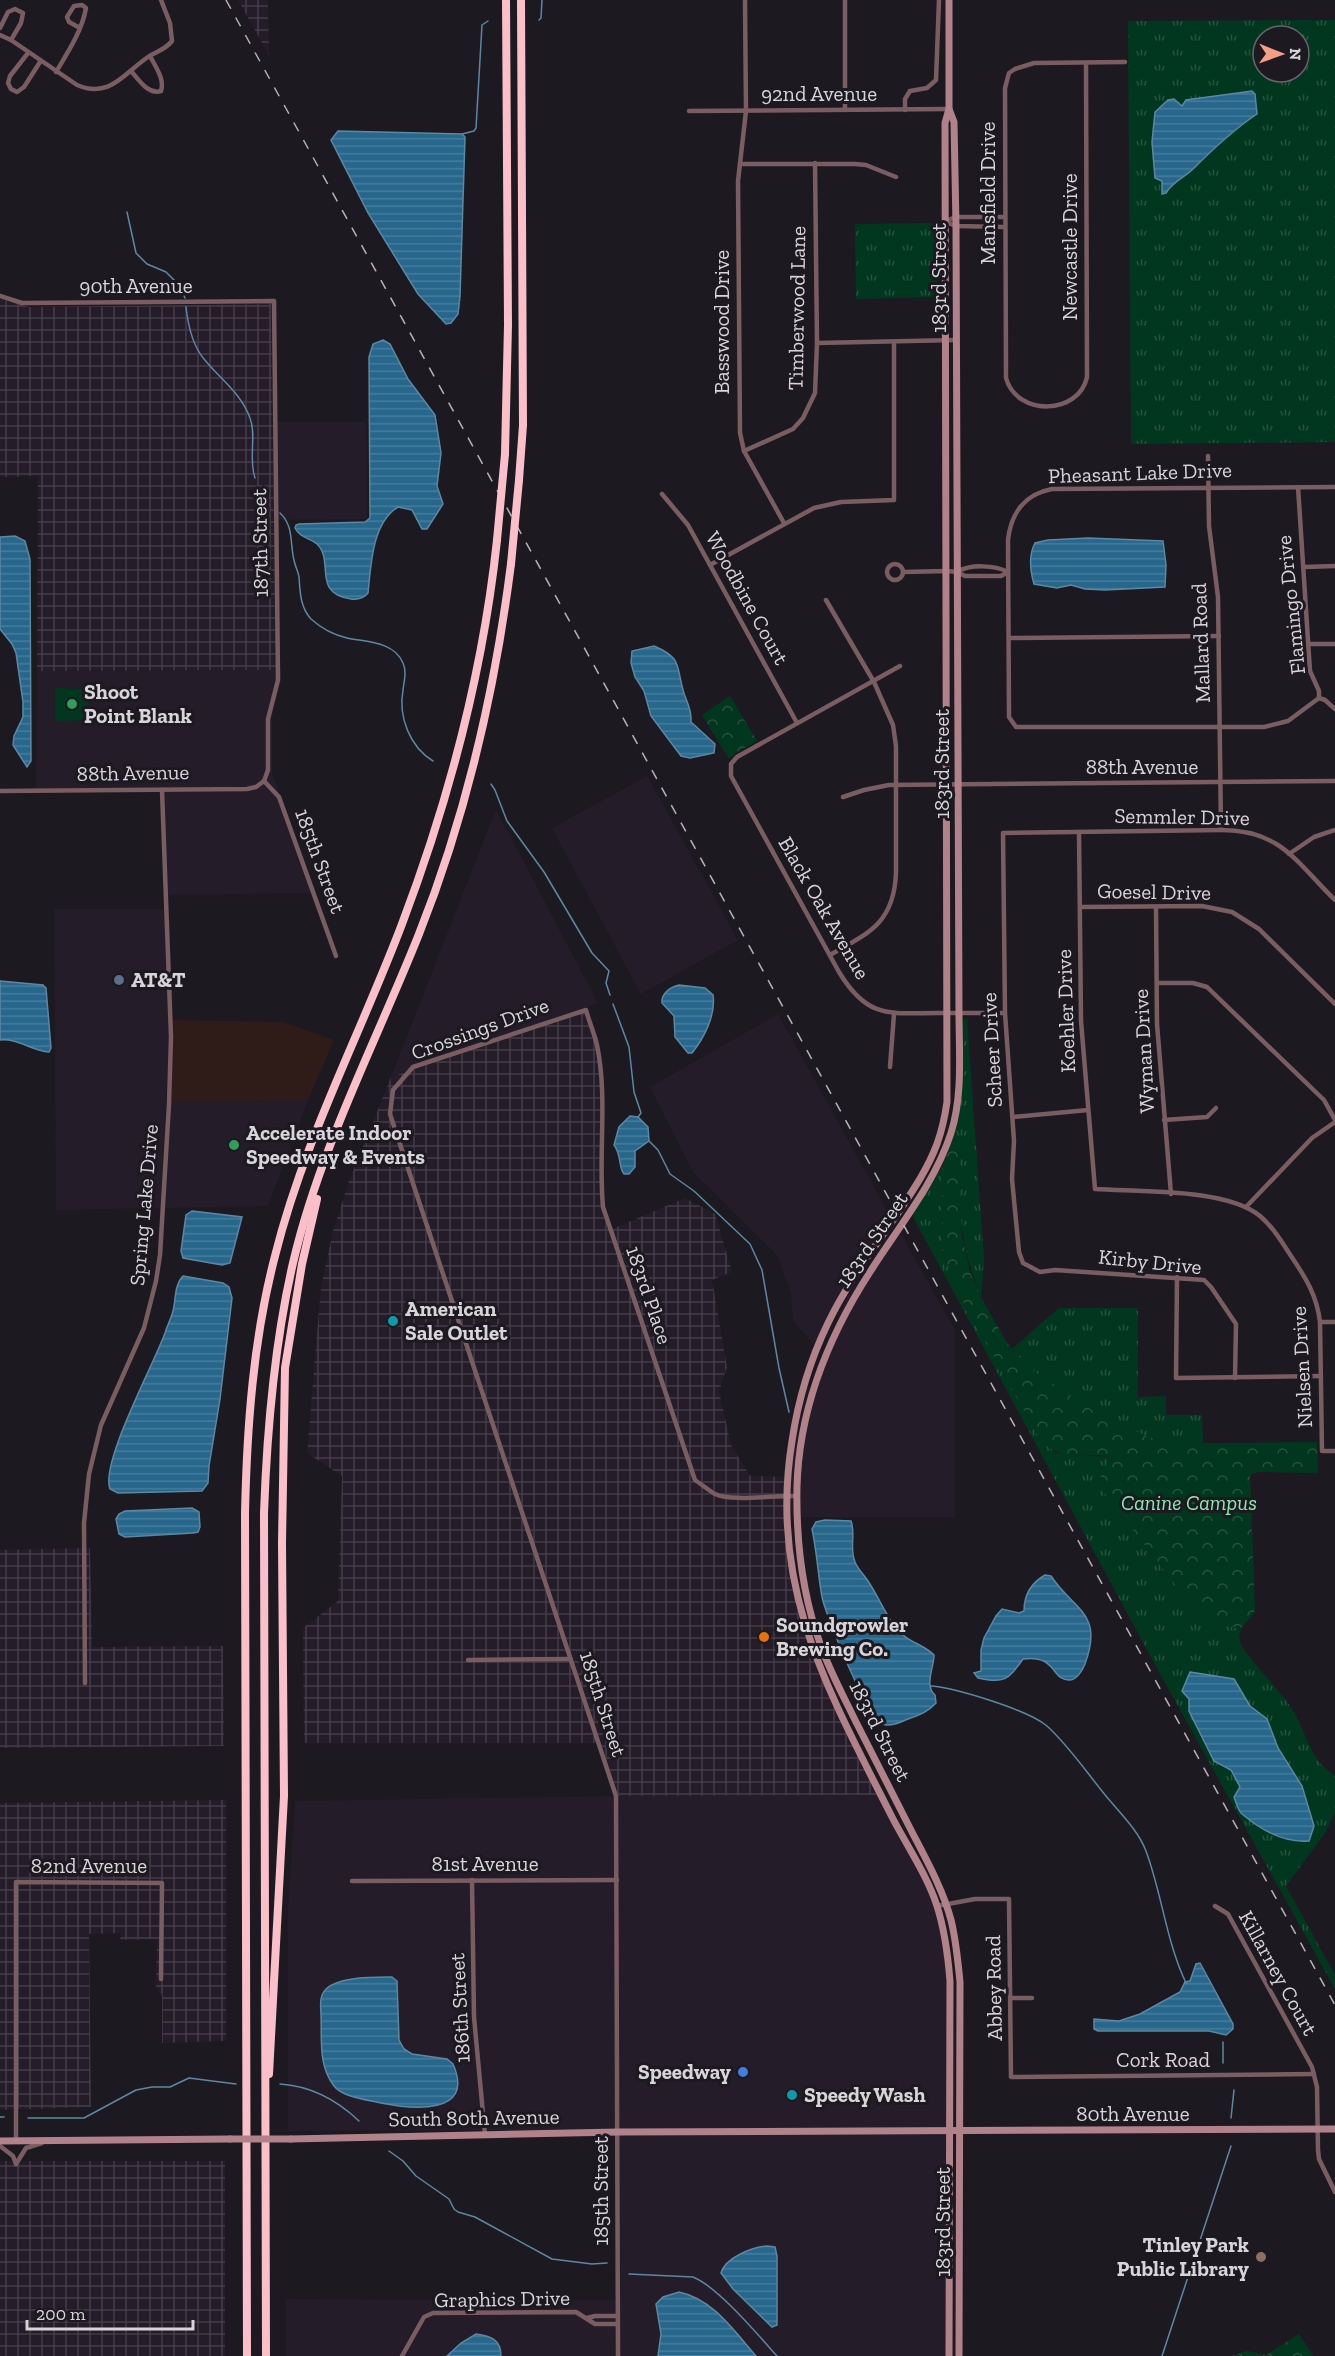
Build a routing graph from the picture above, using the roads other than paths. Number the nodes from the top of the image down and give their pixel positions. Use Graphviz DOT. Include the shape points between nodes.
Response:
graph roads {
  1 [pos="161,0"];
  2 [pos="507,0"];
  3 [pos="521,0"];
  4 [pos="745,0"];
  5 [pos="845,0"];
  6 [pos="939,0"];
  7 [pos="949,0"];
  8 [pos="0,28"];
  9 [pos="80,28"];
  10 [pos="0,35"];
  11 [pos="11,40"];
  12 [pos="28,53"];
  13 [pos="150,56"];
  14 [pos="40,62"];
  15 [pos="1125,62"];
  16 [pos="1086,63"];
  17 [pos="131,71"];
  18 [pos="56,72"];
  19 [pos="949,109"];
  20 [pos="845,110"];
  21 [pos="905,110"];
  22 [pos="690,111"];
  23 [pos="746,111"];
  24 [pos="815,163"];
  25 [pos="740,164"];
  26 [pos="896,177"];
  27 [pos="1004,217"];
  28 [pos="956,218"];
  29 [pos="945,222"];
  30 [pos="956,226"];
  31 [pos="1004,227"];
  32 [pos="0,296"];
  33 [pos="274,301"];
  34 [pos="946,340"];
  35 [pos="956,340"];
  36 [pos="894,342"];
  37 [pos="817,343"];
  38 [pos="1047,405"];
  39 [pos="744,451"];
  40 [pos="1209,456"];
  41 [pos="1209,487"];
  42 [pos="1298,487"];
  43 [pos="1335,487"];
  44 [pos="662,494"];
  45 [pos="784,523"];
  46 [pos="710,565"];
  47 [pos="1335,566"];
  48 [pos="1304,567"];
  49 [pos="947,571"];
  50 [pos="903,572"];
  51 [pos="957,572"];
  52 [pos="1008,572"];
  53 [pos="826,600"];
  54 [pos="1219,636"];
  55 [pos="1009,638"];
  56 [pos="1308,644"];
  57 [pos="1335,644"];
  58 [pos="900,666"];
  59 [pos="874,682"];
  60 [pos="1319,698"];
  61 [pos="1335,709"];
  62 [pos="797,723"];
  63 [pos="1220,728"];
  64 [pos="264,781"];
  65 [pos="1335,782"];
  66 [pos="1221,783"];
  67 [pos="948,784"];
  68 [pos="896,785"];
  69 [pos="958,785"];
  70 [pos="162,790"];
  71 [pos="0,791"];
  72 [pos="843,797"];
  73 [pos="1221,830"];
  74 [pos="1335,830"];
  75 [pos="1079,832"];
  76 [pos="1004,833"];
  77 [pos="1289,854"];
  78 [pos="1335,900"];
  79 [pos="1080,907"];
  80 [pos="1156,907"];
  81 [pos="336,956"];
  82 [pos="830,956"];
  83 [pos="1156,983"];
  84 [pos="1335,1004"];
  85 [pos="586,1010"];
  86 [pos="948,1013"];
  87 [pos="959,1013"];
  88 [pos="1005,1013"];
  89 [pos="894,1014"];
  90 [pos="890,1067"];
  91 [pos="393,1090"];
  92 [pos="1216,1108"];
  93 [pos="1088,1110"];
  94 [pos="1012,1116"];
  95 [pos="1164,1120"];
  96 [pos="1335,1121"];
  97 [pos="326,1160"];
  98 [pos="1095,1189"];
  99 [pos="1172,1194"];
  100 [pos="1246,1207"];
  101 [pos="1023,1263"];
  102 [pos="1177,1277"];
  103 [pos="1320,1322"];
  104 [pos="1335,1322"];
  105 [pos="1321,1376"];
  106 [pos="1235,1378"];
  107 [pos="1335,1451"];
  108 [pos="787,1496"];
  109 [pos="797,1496"];
  110 [pos="570,1659"];
  111 [pos="468,1660"];
  112 [pos="85,1683"];
  113 [pos="472,1880"];
  114 [pos="617,1880"];
  115 [pos="352,1881"];
  116 [pos="946,1904"];
  117 [pos="937,1906"];
  118 [pos="1215,1906"];
  119 [pos="161,1979"];
  120 [pos="1011,1998"];
  121 [pos="1032,1998"];
  122 [pos="1314,2074"];
  123 [pos="1011,2077"];
  124 [pos="265,2110"];
  125 [pos="1335,2129"];
  126 [pos="1317,2130"];
  127 [pos="959,2131"];
  128 [pos="618,2132"];
  129 [pos="949,2132"];
  130 [pos="485,2135"];
  131 [pos="0,2141"];
  132 [pos="16,2141"];
  133 [pos="48,2141"];
  134 [pos="0,2146"];
  135 [pos="1335,2192"];
  136 [pos="618,2316"];
  137 [pos="587,2318"];
  138 [pos="618,2324"];
  139 [pos="247,2356"];
  140 [pos="266,2356"];
  141 [pos="402,2356"];
  142 [pos="618,2356"];
  143 [pos="949,2356"];
  144 [pos="959,2356"];
  1 -- 13 [label="street" via="172,41"];
  2 -- 139 [label="highway, bridge" via="505,454 498,540 481,657 435,833 402,925 294,1190 274,1258 247,1434"];
  3 -- 97 [label="highway, bridge" via="523,425 511,564 491,689 453,839 420,933"];
  4 -- 23 [label="street, Basswood Drive"];
  5 -- 20 [label="street"];
  6 -- 21 [label="street" via="936,80 930,87 910,91"];
  7 -- 19 [label="street, 183rd Street"];
  8 -- 11 [label="street" via="8,12 15,9 23,13"];
  9 -- 9 [label="street" via="86,8 82,4 74,6 67,17"];
  9 -- 18 [label="street"];
  10 -- 11 [label="street"];
  11 -- 12 [label="street"];
  12 -- 14 [label="street"];
  12 -- 14 [label="street" via="10,76 10,89 17,92 24,87"];
  13 -- 17 [label="street"];
  13 -- 17 [label="street" via="161,78 161,91 150,91"];
  14 -- 18 [label="street"];
  15 -- 16 [label="street, Mansfield Drive"];
  16 -- 27 [label="street, Mansfield Drive" via="1030,63 1009,73 1004,96"];
  16 -- 38 [label="street, Newcastle Drive" via="1087,377 1073,399"];
  17 -- 18 [label="street" via="113,86 97,90 76,86"];
  19 -- 21 [label="street, 92nd Avenue"];
  19 -- 28 [label="street, 183rd Street" via="954,122"];
  19 -- 29 [label="street, 183rd Street" via="945,123"];
  20 -- 21 [label="street, 92nd Avenue"];
  20 -- 23 [label="street, 92nd Avenue"];
  22 -- 23 [label="street, 92nd Avenue"];
  23 -- 25 [label="street, Basswood Drive"];
  24 -- 25 [label="street"];
  24 -- 26 [label="street" via="866,165"];
  24 -- 37 [label="street, Timberwood Lane"];
  25 -- 39 [label="street, Basswood Drive" via="740,433"];
  27 -- 28 [label="street"];
  27 -- 31 [label="street, Mansfield Drive"];
  28 -- 29 [label="street"];
  28 -- 30 [label="street, 183rd Street"];
  29 -- 30 [label="street"];
  29 -- 34 [label="street, 183rd Street"];
  30 -- 31 [label="street"];
  30 -- 35 [label="street, 183rd Street"];
  31 -- 38 [label="street, Mansfield Drive" via="1006,378 1010,391 1023,402"];
  32 -- 33 [label="street, 90th Avenue" via="22,303"];
  33 -- 64 [label="street, 187th Street" via="278,680 268,718 268,770"];
  34 -- 35 [label="street"];
  34 -- 36 [label="street"];
  34 -- 49 [label="street, 183rd Street"];
  35 -- 51 [label="street, 183rd Street"];
  36 -- 37 [label="street"];
  36 -- 45 [label="street" via="894,500 823,505"];
  37 -- 39 [label="street, Timberwood Lane" via="815,393 803,418 793,429"];
  39 -- 45 [label="street, Basswood Drive"];
  40 -- 41 [label="street, Mallard Road"];
  41 -- 42 [label="street, Pheasant Lake Drive"];
  41 -- 52 [label="street, Pheasant Lake Drive" via="1041,491 1020,506 1012,520"];
  41 -- 54 [label="street, Mallard Road"];
  42 -- 43 [label="street, Pheasant Lake Drive"];
  42 -- 48 [label="street, Flamingo Drive"];
  44 -- 46 [label="street, Woodbine Court" via="685,521"];
  45 -- 46 [label="street"];
  46 -- 62 [label="street, Woodbine Court"];
  47 -- 48 [label="street"];
  48 -- 56 [label="street, Flamingo Drive"];
  49 -- 50 [label="street"];
  49 -- 51 [label="street"];
  49 -- 67 [label="street, 183rd Street"];
  51 -- 52 [label="street" via="964,576 1001,576"];
  51 -- 52 [label="street" via="965,567 1001,568"];
  51 -- 69 [label="street, 183rd Street"];
  52 -- 55 [label="street, Pheasant Lake Drive"];
  53 -- 59 [label="street"];
  54 -- 55 [label="street"];
  54 -- 63 [label="street, Mallard Road"];
  55 -- 63 [label="street, Pheasant Lake Drive" via="1009,717 1016,727"];
  56 -- 57 [label="street"];
  56 -- 60 [label="street, Flamingo Drive" via="1310,671"];
  58 -- 59 [label="street"];
  59 -- 62 [label="street"];
  59 -- 68 [label="street" via="895,735"];
  60 -- 61 [label="street, Flamingo Drive"];
  60 -- 63 [label="street" via="1279,724"];
  62 -- 82 [label="street, Black Oak Avenue" via="737,757 730,772"];
  63 -- 66 [label="street, Mallard Road"];
  64 -- 70 [label="street, 88th Avenue" via="252,788"];
  64 -- 81 [label="street, 185th Street" via="279,797"];
  65 -- 66 [label="street, 88th Avenue"];
  66 -- 69 [label="street, 88th Avenue"];
  66 -- 73 [label="street, Mallard Road"];
  67 -- 68 [label="street, 88th Avenue"];
  67 -- 69 [label="street, 88th Avenue"];
  67 -- 86 [label="street, 183rd Street"];
  68 -- 72 [label="street, 88th Avenue"];
  68 -- 82 [label="street" via="896,889 892,904 872,931"];
  69 -- 87 [label="street, 183rd Street"];
  70 -- 71 [label="street, 88th Avenue"];
  70 -- 112 [label="street, Spring Lake Drive" via="171,1037 160,1256 144,1328 101,1425 89,1474 84,1523"];
  73 -- 75 [label="street, Semmler Drive"];
  73 -- 77 [label="street, Semmler Drive" via="1263,836"];
  74 -- 77 [label="street" via="1314,837"];
  75 -- 76 [label="street, Semmler Drive"];
  75 -- 79 [label="street, Koehler Drive"];
  76 -- 88 [label="street, Scheer Drive"];
  77 -- 78 [label="street, Semmler Drive"];
  79 -- 80 [label="street, Goesel Drive"];
  79 -- 93 [label="street, Koehler Drive" via="1081,1021"];
  80 -- 83 [label="street, Wyman Drive"];
  80 -- 84 [label="street, Goesel Drive" via="1212,907 1246,919"];
  82 -- 89 [label="street, Black Oak Avenue" via="854,995 873,1008"];
  83 -- 95 [label="street, Wyman Drive"];
  83 -- 96 [label="street" via="1193,982 1207,987 1324,1100"];
  85 -- 91 [label="street, Crossings Drive" via="413,1067"];
  85 -- 108 [label="street, 183rd Place" via="602,1080 603,1207 695,1480 716,1495 740,1499"];
  86 -- 87 [label="street, Black Oak Avenue"];
  86 -- 89 [label="street, Black Oak Avenue"];
  86 -- 108 [label="street, 183rd Street" via="947,1102 937,1145 914,1190 824,1330 796,1417"];
  87 -- 88 [label="street, Black Oak Avenue"];
  87 -- 109 [label="street, 183rd Street" via="959,1086 952,1131 926,1190 849,1304 827,1351 801,1441"];
  88 -- 94 [label="street, Scheer Drive"];
  89 -- 90 [label="street"];
  91 -- 110 [label="street, 185th Street" via="390,1114"];
  92 -- 95 [label="street" via="1207,1117"];
  93 -- 94 [label="street"];
  93 -- 98 [label="street, Koehler Drive"];
  94 -- 101 [label="street, Scheer Drive" via="1012,1179"];
  95 -- 99 [label="street, Wyman Drive"];
  96 -- 100 [label="street" via="1312,1138"];
  97 -- 124 [label="highway" via="302,1264 285,1368 284,1796 272,2054"];
  97 -- 124 [label="highway" via="293,1262 267,1435"];
  98 -- 99 [label="street, Nielsen Drive"];
  99 -- 100 [label="street, Nielsen Drive" via="1219,1198"];
  100 -- 103 [label="street, Nielsen Drive" via="1270,1226 1308,1281"];
  101 -- 102 [label="street, Kirby Drive" via="1040,1272"];
  102 -- 106 [label="street, Kirby Drive" via="1204,1280 1236,1324"];
  102 -- 106 [label="street" via="1176,1378"];
  103 -- 104 [label="street"];
  103 -- 105 [label="street, Nielsen Drive"];
  105 -- 106 [label="street"];
  105 -- 107 [label="street, Nielsen Drive" via="1322,1451"];
  108 -- 109 [label="street, 183rd Place"];
  108 -- 117 [label="street, 183rd Street" via="793,1580 817,1661"];
  109 -- 116 [label="street, 183rd Street" via="800,1564 821,1648"];
  110 -- 111 [label="street"];
  110 -- 114 [label="street, 185th Street" via="616,1796"];
  113 -- 114 [label="street, 81st Avenue"];
  113 -- 115 [label="street, 81st Avenue"];
  113 -- 130 [label="street, 186th Street" via="474,2017"];
  114 -- 128 [label="street, 185th Street"];
  116 -- 117 [label="street"];
  116 -- 120 [label="street, Abbey Road" via="1009,1899"];
  116 -- 127 [label="street, 183rd Street" via="955,1937 960,1982"];
  117 -- 129 [label="street, 183rd Street" via="947,1944 950,1982"];
  118 -- 122 [label="street, Killarney Court" via="1228,1914"];
  119 -- 132 [label="street, 82nd Avenue" via="162,1883 16,1882"];
  120 -- 121 [label="street"];
  120 -- 123 [label="street, Abbey Road"];
  122 -- 123 [label="street, Cork Road"];
  122 -- 126 [label="street, Killarney Court"];
  124 -- 140 [label="highway"];
  125 -- 126 [label="street"];
  126 -- 127 [label="street, 80th Avenue"];
  126 -- 135 [label="street, Killarney Court" via="1319,2159"];
  127 -- 129 [label="street, 80th Avenue"];
  127 -- 144 [label="street, 183rd Street"];
  128 -- 129 [label="street, South 80th Avenue"];
  128 -- 130 [label="street, South 80th Avenue"];
  128 -- 136 [label="street, 185th Street"];
  129 -- 143 [label="street, 183rd Street"];
  130 -- 133 [label="street, South 80th Avenue, bridge"];
  131 -- 132 [label="street, South 80th Avenue"];
  132 -- 133 [label="street, South 80th Avenue"];
  133 -- 134 [label="street" via="26,2148 16,2164 13,2156"];
  136 -- 137 [label="street, Graphics Drive"];
  136 -- 138 [label="street, 185th Street"];
  137 -- 138 [label="street, Graphics Drive" via="595,2324"];
  137 -- 141 [label="street, Graphics Drive" via="576,2312 433,2313 424,2317"];
  138 -- 142 [label="street, 185th Street"];
}
